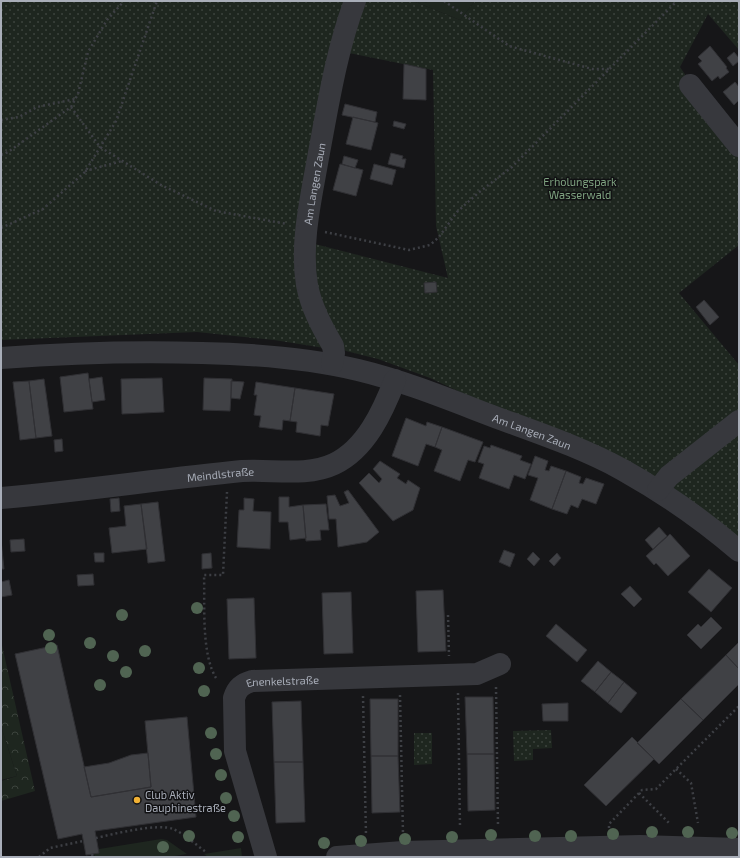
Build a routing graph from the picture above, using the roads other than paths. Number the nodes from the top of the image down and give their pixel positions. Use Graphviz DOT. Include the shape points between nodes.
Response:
graph roads {
  1 [pos="355,1"];
  2 [pos="690,85"];
  3 [pos="739,146"];
  4 [pos="1,358"];
  5 [pos="332,364"];
  6 [pos="395,380"];
  7 [pos="739,422"];
  8 [pos="661,486"];
  9 [pos="1,498"];
  10 [pos="739,551"];
  11 [pos="498,674"];
  12 [pos="739,849"];
  13 [pos="266,857"];
  14 [pos="337,857"];
  1 -- 5 [label="street, Am Langen Zaun" via="335,69 307,227 305,257 307,285 313,308 333,346"];
  2 -- 3 [label="street"];
  4 -- 5 [label="street, Am Langen Zaun" via="170,352 294,358"];
  5 -- 6 [label="street, Am Langen Zaun"];
  6 -- 8 [label="street, Am Langen Zaun" via="581,449"];
  6 -- 9 [label="street, Meindlstraße" via="378,417 358,446 346,457 322,468 220,473"];
  7 -- 8 [label="street"];
  8 -- 10 [label="street, Am Langen Zaun"];
  11 -- 13 [label="street, Enenkelstraße" via="260,680 243,684 236,690 234,698 235,751"];
  12 -- 14 [label="street" via="609,847 403,852"];
}
